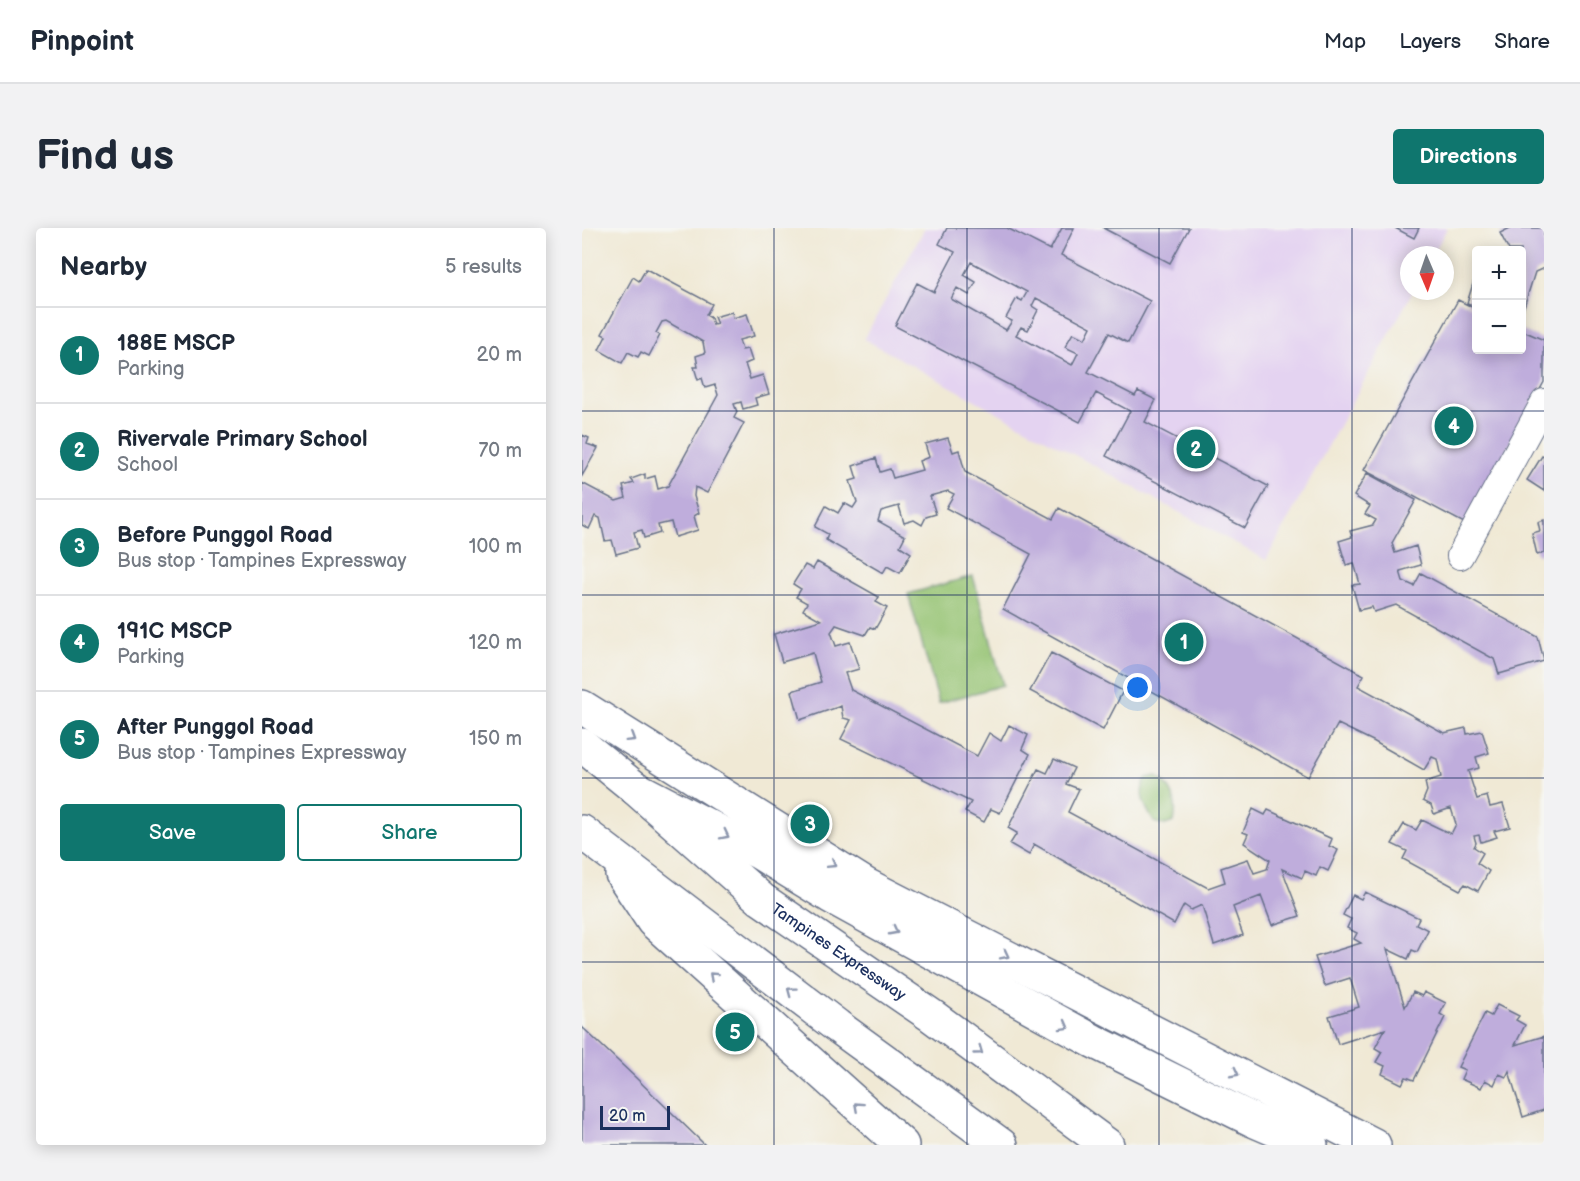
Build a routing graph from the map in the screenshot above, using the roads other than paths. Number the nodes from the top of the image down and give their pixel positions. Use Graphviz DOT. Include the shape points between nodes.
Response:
graph roads {
  1 [pos="1544,402"];
  2 [pos="1460,556"];
  3 [pos="582,707"];
  4 [pos="582,745"];
  5 [pos="635,789"];
  6 [pos="582,832"];
  7 [pos="609,855"];
  8 [pos="1146,1027"];
  9 [pos="1254,1120"];
  10 [pos="902,1145"];
  11 [pos="1001,1145"];
  12 [pos="1107,1145"];
  13 [pos="1311,1145"];
  14 [pos="1374,1145"];
  1 -- 2 [label="lane"];
  3 -- 8 [label="highway, one-way" via="866,885"];
  4 -- 5 [label="highway, Tampines Expressway"];
  5 -- 9 [label="highway, one-way" via="758,852 1093,1041"];
  5 -- 12 [label="highway, Tampines Expressway, one-way" via="761,899 932,1016"];
  6 -- 7 [label="highway"];
  10 -- 7 [label="highway, one-way" via="653,921"];
  11 -- 7 [label="highway, one-way"];
  8 -- 9 [label="highway"];
  8 -- 14 [label="highway, one-way"];
  9 -- 13 [label="highway"];
}
